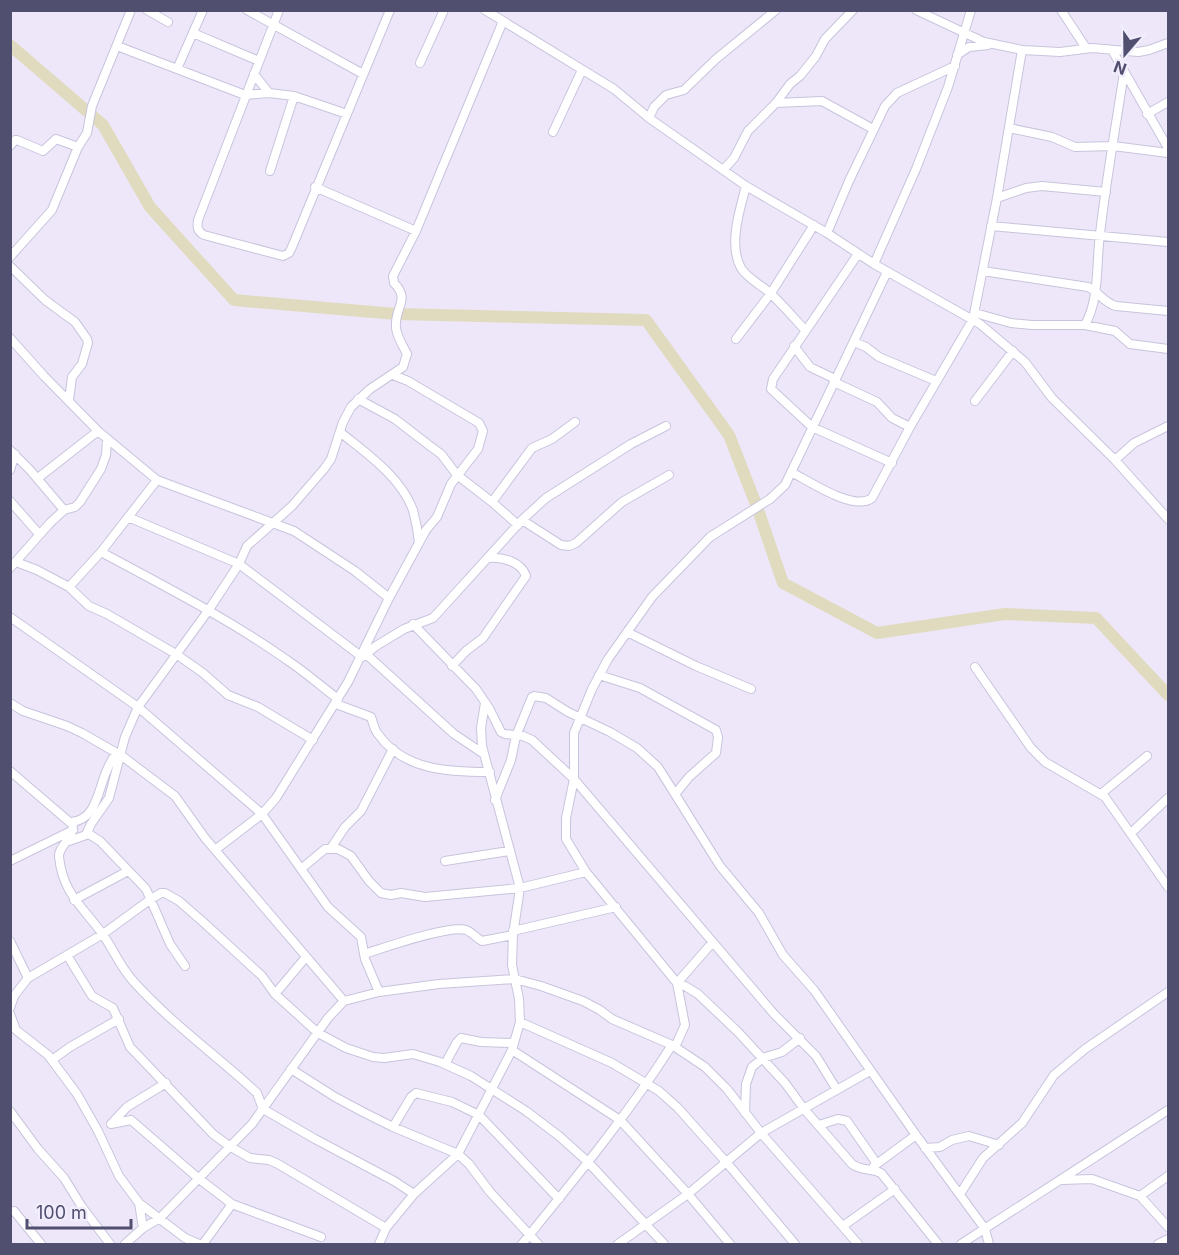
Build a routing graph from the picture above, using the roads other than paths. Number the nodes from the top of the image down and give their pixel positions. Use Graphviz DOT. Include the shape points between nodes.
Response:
graph roads {
  1 [pos="131,10"];
  2 [pos="147,10"];
  3 [pos="203,10"];
  4 [pos="247,10"];
  5 [pos="279,10"];
  6 [pos="390,10"];
  7 [pos="444,10"];
  8 [pos="485,10"];
  9 [pos="776,10"];
  10 [pos="853,10"];
  11 [pos="916,10"];
  12 [pos="971,10"];
  13 [pos="1062,11"];
  14 [pos="503,21"];
  15 [pos="168,22"];
  16 [pos="273,25"];
  17 [pos="964,32"];
  18 [pos="193,33"];
  19 [pos="1168,43"];
  20 [pos="995,45"];
  21 [pos="117,46"];
  22 [pos="1086,48"];
  23 [pos="1022,50"];
  24 [pos="1112,50"];
  25 [pos="957,55"];
  26 [pos="259,61"];
  27 [pos="420,63"];
  28 [pos="955,66"];
  29 [pos="177,69"];
  30 [pos="582,70"];
  31 [pos="1124,72"];
  32 [pos="254,74"];
  33 [pos="363,74"];
  34 [pos="269,93"];
  35 [pos="245,95"];
  36 [pos="294,96"];
  37 [pos="1168,102"];
  38 [pos="776,103"];
  39 [pos="347,114"];
  40 [pos="1147,114"];
  41 [pos="649,118"];
  42 [pos="1009,128"];
  43 [pos="873,129"];
  44 [pos="553,132"];
  45 [pos="10,146"];
  46 [pos="1113,146"];
  47 [pos="78,147"];
  48 [pos="1168,148"];
  49 [pos="1168,153"];
  50 [pos="724,169"];
  51 [pos="270,171"];
  52 [pos="746,186"];
  53 [pos="315,187"];
  54 [pos="1106,192"];
  55 [pos="997,198"];
  56 [pos="814,225"];
  57 [pos="991,226"];
  58 [pos="416,231"];
  59 [pos="827,233"];
  60 [pos="1099,236"];
  61 [pos="1168,242"];
  62 [pos="858,254"];
  63 [pos="10,257"];
  64 [pos="873,264"];
  65 [pos="10,266"];
  66 [pos="983,271"];
  67 [pos="887,272"];
  68 [pos="1095,290"];
  69 [pos="771,293"];
  70 [pos="1109,305"];
  71 [pos="1091,311"];
  72 [pos="1168,311"];
  73 [pos="974,316"];
  74 [pos="1085,325"];
  75 [pos="805,330"];
  76 [pos="10,338"];
  77 [pos="736,339"];
  78 [pos="854,342"];
  79 [pos="794,346"];
  80 [pos="1168,349"];
  81 [pos="1013,351"];
  82 [pos="403,367"];
  83 [pos="393,375"];
  84 [pos="408,381"];
  85 [pos="834,381"];
  86 [pos="936,381"];
  87 [pos="358,399"];
  88 [pos="69,400"];
  89 [pos="975,401"];
  90 [pos="575,422"];
  91 [pos="666,426"];
  92 [pos="1168,426"];
  93 [pos="812,427"];
  94 [pos="910,427"];
  95 [pos="98,431"];
  96 [pos="340,432"];
  97 [pos="107,439"];
  98 [pos="13,452"];
  99 [pos="1115,460"];
  100 [pos="24,463"];
  101 [pos="892,463"];
  102 [pos="11,469"];
  103 [pos="791,472"];
  104 [pos="457,475"];
  105 [pos="669,475"];
  106 [pos="38,478"];
  107 [pos="158,480"];
  108 [pos="10,501"];
  109 [pos="492,502"];
  110 [pos="64,510"];
  111 [pos="128,517"];
  112 [pos="1168,519"];
  113 [pos="520,522"];
  114 [pos="273,523"];
  115 [pos="39,534"];
  116 [pos="420,543"];
  117 [pos="101,552"];
  118 [pos="488,558"];
  119 [pos="239,564"];
  120 [pos="13,565"];
  121 [pos="69,586"];
  122 [pos="389,598"];
  123 [pos="208,611"];
  124 [pos="10,617"];
  125 [pos="413,624"];
  126 [pos="627,632"];
  127 [pos="176,654"];
  128 [pos="364,655"];
  129 [pos="452,666"];
  130 [pos="975,667"];
  131 [pos="599,675"];
  132 [pos="751,689"];
  133 [pos="337,701"];
  134 [pos="10,703"];
  135 [pos="485,703"];
  136 [pos="138,707"];
  137 [pos="579,718"];
  138 [pos="516,736"];
  139 [pos="313,740"];
  140 [pos="393,749"];
  141 [pos="119,754"];
  142 [pos="484,754"];
  143 [pos="1147,756"];
  144 [pos="10,771"];
  145 [pos="490,772"];
  146 [pos="574,779"];
  147 [pos="676,794"];
  148 [pos="1101,794"];
  149 [pos="1168,798"];
  150 [pos="495,800"];
  151 [pos="262,814"];
  152 [pos="72,826"];
  153 [pos="87,833"];
  154 [pos="1131,833"];
  155 [pos="69,841"];
  156 [pos="331,848"];
  157 [pos="215,850"];
  158 [pos="509,851"];
  159 [pos="10,861"];
  160 [pos="446,861"];
  161 [pos="301,869"];
  162 [pos="128,871"];
  163 [pos="586,872"];
  164 [pos="1168,886"];
  165 [pos="520,888"];
  166 [pos="151,899"];
  167 [pos="74,900"];
  168 [pos="616,907"];
  169 [pos="513,933"];
  170 [pos="103,934"];
  171 [pos="10,941"];
  172 [pos="712,943"];
  173 [pos="364,954"];
  174 [pos="67,955"];
  175 [pos="306,957"];
  176 [pos="185,966"];
  177 [pos="28,978"];
  178 [pos="515,980"];
  179 [pos="677,983"];
  180 [pos="379,992"];
  181 [pos="1168,992"];
  182 [pos="275,994"];
  183 [pos="344,1001"];
  184 [pos="10,1008"];
  185 [pos="10,1014"];
  186 [pos="119,1019"];
  187 [pos="520,1022"];
  188 [pos="318,1033"];
  189 [pos="800,1038"];
  190 [pos="674,1046"];
  191 [pos="513,1047"];
  192 [pos="763,1058"];
  193 [pos="52,1060"];
  194 [pos="445,1064"];
  195 [pos="291,1069"];
  196 [pos="870,1071"];
  197 [pos="166,1083"];
  198 [pos="648,1084"];
  199 [pos="492,1090"];
  200 [pos="837,1090"];
  201 [pos="263,1108"];
  202 [pos="804,1108"];
  203 [pos="1168,1110"];
  204 [pos="10,1111"];
  205 [pos="745,1113"];
  206 [pos="479,1115"];
  207 [pos="620,1120"];
  208 [pos="111,1124"];
  209 [pos="819,1125"];
  210 [pos="393,1127"];
  211 [pos="98,1131"];
  212 [pos="761,1133"];
  213 [pos="916,1135"];
  214 [pos="999,1145"];
  215 [pos="229,1146"];
  216 [pos="940,1147"];
  217 [pos="925,1148"];
  218 [pos="458,1154"];
  219 [pos="935,1161"];
  220 [pos="588,1162"];
  221 [pos="727,1163"];
  222 [pos="877,1164"];
  223 [pos="868,1169"];
  224 [pos="1168,1176"];
  225 [pos="198,1178"];
  226 [pos="1060,1180"];
  227 [pos="894,1189"];
  228 [pos="414,1194"];
  229 [pos="688,1194"];
  230 [pos="960,1194"];
  231 [pos="1140,1196"];
  232 [pos="559,1198"];
  233 [pos="139,1203"];
  234 [pos="232,1204"];
  235 [pos="14,1211"];
  236 [pos="160,1218"];
  237 [pos="647,1224"];
  238 [pos="843,1226"];
  239 [pos="1168,1227"];
  240 [pos="143,1228"];
  241 [pos="386,1228"];
  242 [pos="985,1229"];
  243 [pos="529,1235"];
  244 [pos="321,1237"];
  245 [pos="1168,1239"];
  246 [pos="41,1245"];
  247 [pos="110,1245"];
  248 [pos="125,1245"];
  249 [pos="201,1245"];
  250 [pos="380,1245"];
  251 [pos="522,1245"];
  252 [pos="538,1245"];
  253 [pos="618,1245"];
  254 [pos="664,1245"];
  255 [pos="730,1245"];
  256 [pos="795,1245"];
  257 [pos="858,1245"];
  258 [pos="938,1245"];
  259 [pos="961,1245"];
  260 [pos="989,1245"];
  261 [pos="1158,1245"];
  1 -- 21 [label="street"];
  2 -- 15 [label="street"];
  3 -- 18 [label="street"];
  4 -- 16 [label="street"];
  5 -- 16 [label="street"];
  6 -- 33 [label="street"];
  7 -- 27 [label="street"];
  8 -- 14 [label="street"];
  9 -- 41 [label="street" via="684,90 666,94"];
  10 -- 38 [label="street" via="825,39 809,66"];
  11 -- 17 [label="street"];
  12 -- 17 [label="street"];
  13 -- 22 [label="street"];
  14 -- 30 [label="street"];
  14 -- 58 [label="street"];
  16 -- 26 [label="street"];
  16 -- 33 [label="street"];
  17 -- 20 [label="street"];
  17 -- 25 [label="street"];
  18 -- 26 [label="street"];
  18 -- 29 [label="street"];
  19 -- 24 [label="street" via="1138,52"];
  20 -- 23 [label="street"];
  20 -- 25 [label="street" via="969,47"];
  21 -- 29 [label="street"];
  21 -- 47 [label="street" via="92,106 87,133"];
  22 -- 23 [label="street" via="1059,52"];
  22 -- 24 [label="street"];
  23 -- 42 [label="street"];
  24 -- 31 [label="street"];
  25 -- 28 [label="street"];
  26 -- 32 [label="street"];
  28 -- 43 [label="street" via="897,93"];
  28 -- 64 [label="street" via="916,170"];
  29 -- 35 [label="street"];
  30 -- 41 [label="street" via="615,89"];
  30 -- 44 [label="street"];
  31 -- 40 [label="street"];
  31 -- 46 [label="street"];
  32 -- 34 [label="street"];
  32 -- 35 [label="street"];
  33 -- 39 [label="street"];
  34 -- 35 [label="street"];
  34 -- 36 [label="street"];
  35 -- 53 [label="street" via="198,220 200,233 287,255"];
  36 -- 39 [label="street"];
  36 -- 51 [label="street"];
  37 -- 40 [label="street"];
  38 -- 43 [label="street" via="822,101"];
  38 -- 50 [label="street" via="748,131 735,158"];
  39 -- 53 [label="street"];
  40 -- 48 [label="street"];
  41 -- 50 [label="street"];
  42 -- 46 [label="street" via="1052,137 1075,147"];
  42 -- 55 [label="street"];
  43 -- 59 [label="street"];
  45 -- 47 [label="street" via="17,140 43,151 56,139"];
  46 -- 49 [label="street"];
  46 -- 54 [label="street"];
  47 -- 63 [label="street" via="52,210"];
  50 -- 52 [label="street"];
  52 -- 56 [label="street"];
  52 -- 69 [label="street" via="737,219 738,258 742,270"];
  53 -- 58 [label="street"];
  54 -- 55 [label="street" via="1042,186"];
  54 -- 60 [label="street"];
  55 -- 57 [label="street"];
  56 -- 59 [label="street"];
  56 -- 69 [label="street"];
  57 -- 60 [label="street"];
  57 -- 66 [label="street"];
  58 -- 82 [label="street" via="393,280 402,295 396,326 407,354"];
  59 -- 62 [label="street"];
  60 -- 61 [label="street"];
  60 -- 68 [label="street"];
  62 -- 64 [label="street"];
  62 -- 75 [label="street"];
  64 -- 67 [label="street"];
  65 -- 88 [label="street" via="75,322 87,339 82,364 72,377"];
  66 -- 68 [label="street"];
  66 -- 73 [label="street"];
  67 -- 73 [label="street"];
  67 -- 78 [label="street"];
  68 -- 70 [label="street"];
  68 -- 71 [label="street"];
  69 -- 75 [label="street"];
  69 -- 77 [label="street"];
  70 -- 71 [label="street"];
  70 -- 72 [label="street"];
  71 -- 74 [label="street"];
  73 -- 74 [label="street" via="1021,324"];
  73 -- 81 [label="street"];
  73 -- 86 [label="street"];
  74 -- 80 [label="street" via="1115,331 1130,344"];
  75 -- 79 [label="street"];
  76 -- 88 [label="street"];
  78 -- 85 [label="street"];
  78 -- 86 [label="street"];
  79 -- 85 [label="street" via="810,368"];
  79 -- 93 [label="street" via="771,389"];
  81 -- 89 [label="street"];
  81 -- 99 [label="street" via="1052,398"];
  82 -- 83 [label="street"];
  82 -- 84 [label="street"];
  83 -- 84 [label="street"];
  83 -- 87 [label="street"];
  84 -- 104 [label="street" via="482,427 478,449"];
  85 -- 93 [label="street"];
  85 -- 94 [label="street" via="877,402 892,418"];
  86 -- 94 [label="street"];
  87 -- 96 [label="street"];
  87 -- 104 [label="street" via="411,430 441,454"];
  88 -- 95 [label="street"];
  90 -- 109 [label="street" via="532,448"];
  91 -- 113 [label="street" via="574,479"];
  92 -- 99 [label="street" via="1134,443"];
  93 -- 101 [label="street"];
  93 -- 103 [label="street"];
  94 -- 101 [label="street"];
  95 -- 97 [label="street"];
  95 -- 106 [label="street"];
  96 -- 114 [label="street" via="331,459"];
  96 -- 116 [label="street" via="388,472 402,489 413,512"];
  97 -- 107 [label="street"];
  97 -- 110 [label="street" via="101,469 80,502"];
  98 -- 100 [label="street"];
  98 -- 102 [label="street"];
  99 -- 112 [label="street"];
  100 -- 102 [label="street"];
  100 -- 106 [label="street"];
  101 -- 103 [label="street" via="872,498 864,502 850,502"];
  103 -- 126 [label="street" via="780,492 710,537 652,597"];
  104 -- 109 [label="street"];
  104 -- 116 [label="street"];
  105 -- 113 [label="street" via="622,502 569,546"];
  106 -- 110 [label="street"];
  107 -- 111 [label="street"];
  107 -- 114 [label="street"];
  108 -- 115 [label="street"];
  109 -- 113 [label="street"];
  110 -- 115 [label="street"];
  111 -- 117 [label="street"];
  111 -- 119 [label="street"];
  113 -- 118 [label="street"];
  114 -- 119 [label="street" via="247,546"];
  114 -- 122 [label="street" via="314,543"];
  115 -- 120 [label="street"];
  116 -- 122 [label="street"];
  117 -- 121 [label="street"];
  117 -- 123 [label="street"];
  118 -- 125 [label="street" via="433,618"];
  118 -- 129 [label="street" via="514,562 526,576 483,638"];
  119 -- 123 [label="street"];
  119 -- 128 [label="street"];
  120 -- 121 [label="street" via="49,575"];
  121 -- 127 [label="street" via="89,606"];
  122 -- 128 [label="street"];
  123 -- 127 [label="street"];
  123 -- 133 [label="street" via="286,659"];
  124 -- 136 [label="street"];
  125 -- 128 [label="street"];
  125 -- 129 [label="street"];
  126 -- 131 [label="street"];
  126 -- 132 [label="street"];
  127 -- 136 [label="street"];
  127 -- 139 [label="street" via="228,695 258,707"];
  128 -- 133 [label="street"];
  128 -- 142 [label="street" via="454,734"];
  129 -- 135 [label="street"];
  130 -- 148 [label="street" via="1031,748"];
  131 -- 137 [label="street"];
  131 -- 147 [label="street" via="640,688 716,730 716,753"];
  133 -- 139 [label="street"];
  133 -- 140 [label="street" via="371,717 378,735"];
  134 -- 141 [label="street" via="67,726"];
  135 -- 138 [label="street" via="501,732"];
  135 -- 142 [label="street" via="481,728"];
  136 -- 141 [label="street"];
  136 -- 151 [label="street"];
  137 -- 138 [label="street" via="546,698 534,696"];
  137 -- 146 [label="street" via="573,745"];
  137 -- 147 [label="street" via="649,757"];
  138 -- 146 [label="street" via="532,741"];
  138 -- 150 [label="street"];
  139 -- 151 [label="street"];
  140 -- 145 [label="street" via="434,769"];
  140 -- 156 [label="street" via="361,811"];
  141 -- 152 [label="street" via="106,770 94,807"];
  141 -- 153 [label="street" via="107,803"];
  141 -- 157 [label="street" via="175,796"];
  142 -- 145 [label="street"];
  143 -- 148 [label="street"];
  144 -- 152 [label="street"];
  145 -- 150 [label="street"];
  146 -- 163 [label="street" via="566,839"];
  146 -- 172 [label="street"];
  147 -- 196 [label="street" via="720,866 759,913 783,955 814,990"];
  148 -- 154 [label="street"];
  149 -- 154 [label="street"];
  150 -- 158 [label="street"];
  151 -- 157 [label="street"];
  151 -- 161 [label="street"];
  152 -- 155 [label="street"];
  152 -- 159 [label="street"];
  153 -- 155 [label="street"];
  153 -- 162 [label="street"];
  154 -- 164 [label="street"];
  155 -- 167 [label="street" via="59,855"];
  156 -- 161 [label="street" via="318,853"];
  156 -- 165 [label="street" via="347,852 376,890 387,894 425,897"];
  157 -- 175 [label="street"];
  158 -- 160 [label="street"];
  158 -- 165 [label="street"];
  161 -- 173 [label="street" via="328,907 361,937"];
  162 -- 166 [label="street"];
  162 -- 167 [label="street"];
  163 -- 165 [label="street"];
  163 -- 168 [label="street"];
  165 -- 169 [label="street"];
  166 -- 170 [label="street"];
  166 -- 176 [label="street" via="170,944"];
  166 -- 182 [label="street" via="165,892 179,901 262,976"];
  167 -- 170 [label="street"];
  168 -- 169 [label="street"];
  168 -- 179 [label="street"];
  169 -- 173 [label="street" via="482,941 458,929"];
  169 -- 178 [label="street"];
  170 -- 174 [label="street"];
  170 -- 201 [label="street" via="133,981 173,1022 257,1093"];
  171 -- 177 [label="street"];
  172 -- 179 [label="street"];
  172 -- 189 [label="street"];
  173 -- 180 [label="street"];
  174 -- 177 [label="street"];
  174 -- 186 [label="street" via="92,996 111,1005"];
  175 -- 182 [label="street"];
  175 -- 183 [label="street"];
  177 -- 184 [label="street"];
  178 -- 180 [label="street"];
  178 -- 187 [label="street"];
  178 -- 190 [label="street" via="583,1001 612,1019"];
  179 -- 190 [label="street" via="685,1025"];
  179 -- 192 [label="street" via="698,994"];
  180 -- 183 [label="street"];
  181 -- 214 [label="street" via="1054,1075 1022,1123"];
  182 -- 188 [label="street"];
  183 -- 188 [label="street"];
  185 -- 193 [label="street" via="16,1030"];
  186 -- 193 [label="street"];
  186 -- 197 [label="street" via="130,1047"];
  187 -- 191 [label="street"];
  187 -- 198 [label="street" via="612,1063"];
  188 -- 194 [label="street" via="373,1057 413,1054"];
  188 -- 195 [label="street"];
  189 -- 192 [label="street" via="782,1052"];
  189 -- 200 [label="street"];
  190 -- 198 [label="street"];
  190 -- 205 [label="street" via="716,1077"];
  191 -- 194 [label="street" via="461,1038"];
  191 -- 199 [label="street"];
  191 -- 207 [label="street"];
  192 -- 202 [label="street"];
  192 -- 205 [label="street" via="747,1076"];
  193 -- 211 [label="street"];
  194 -- 199 [label="street"];
  195 -- 201 [label="street"];
  195 -- 210 [label="street"];
  196 -- 200 [label="street"];
  196 -- 213 [label="street"];
  197 -- 208 [label="street" via="127,1107"];
  197 -- 215 [label="street"];
  198 -- 207 [label="street"];
  198 -- 221 [label="street" via="678,1108"];
  199 -- 206 [label="street"];
  199 -- 220 [label="street" via="560,1136"];
  200 -- 202 [label="street"];
  201 -- 215 [label="street"];
  201 -- 228 [label="street"];
  202 -- 209 [label="street"];
  202 -- 212 [label="street"];
  203 -- 226 [label="street"];
  204 -- 247 [label="street" via="64,1178"];
  205 -- 212 [label="street"];
  206 -- 210 [label="street" via="452,1102 416,1094"];
  206 -- 218 [label="street"];
  206 -- 232 [label="street"];
  207 -- 220 [label="street"];
  207 -- 229 [label="street"];
  208 -- 211 [label="street"];
  208 -- 225 [label="street" via="131,1120"];
  209 -- 222 [label="street" via="838,1119 847,1121"];
  209 -- 223 [label="street" via="852,1164"];
  210 -- 218 [label="street"];
  211 -- 233 [label="street" via="119,1176"];
  212 -- 221 [label="street"];
  212 -- 238 [label="street"];
  213 -- 217 [label="street"];
  213 -- 222 [label="street"];
  214 -- 216 [label="street" via="969,1136"];
  214 -- 230 [label="street" via="983,1158"];
  215 -- 225 [label="street"];
  215 -- 241 [label="street" via="250,1158 278,1164"];
  216 -- 217 [label="street"];
  216 -- 219 [label="street"];
  217 -- 219 [label="street"];
  218 -- 228 [label="street"];
  218 -- 243 [label="street"];
  219 -- 230 [label="street"];
  220 -- 232 [label="street"];
  220 -- 237 [label="street"];
  221 -- 229 [label="street"];
  221 -- 256 [label="street"];
  222 -- 223 [label="street"];
  223 -- 227 [label="street" via="881,1173"];
  224 -- 231 [label="street"];
  225 -- 234 [label="street"];
  225 -- 236 [label="street"];
  226 -- 231 [label="street" via="1092,1179"];
  226 -- 242 [label="street"];
  227 -- 238 [label="street"];
  227 -- 258 [label="street"];
  228 -- 241 [label="street"];
  229 -- 237 [label="street"];
  229 -- 255 [label="street"];
  230 -- 242 [label="street"];
  231 -- 239 [label="street"];
  232 -- 243 [label="street"];
  233 -- 236 [label="street"];
  233 -- 240 [label="street"];
  234 -- 244 [label="street"];
  234 -- 249 [label="street"];
  235 -- 246 [label="street"];
  236 -- 240 [label="street"];
  236 -- 249 [label="street"];
  237 -- 253 [label="street"];
  237 -- 254 [label="street"];
  238 -- 257 [label="street"];
  240 -- 248 [label="street"];
  241 -- 250 [label="street"];
  242 -- 259 [label="street"];
  242 -- 260 [label="street"];
  243 -- 251 [label="street"];
  243 -- 252 [label="street"];
  245 -- 261 [label="street"];
}
